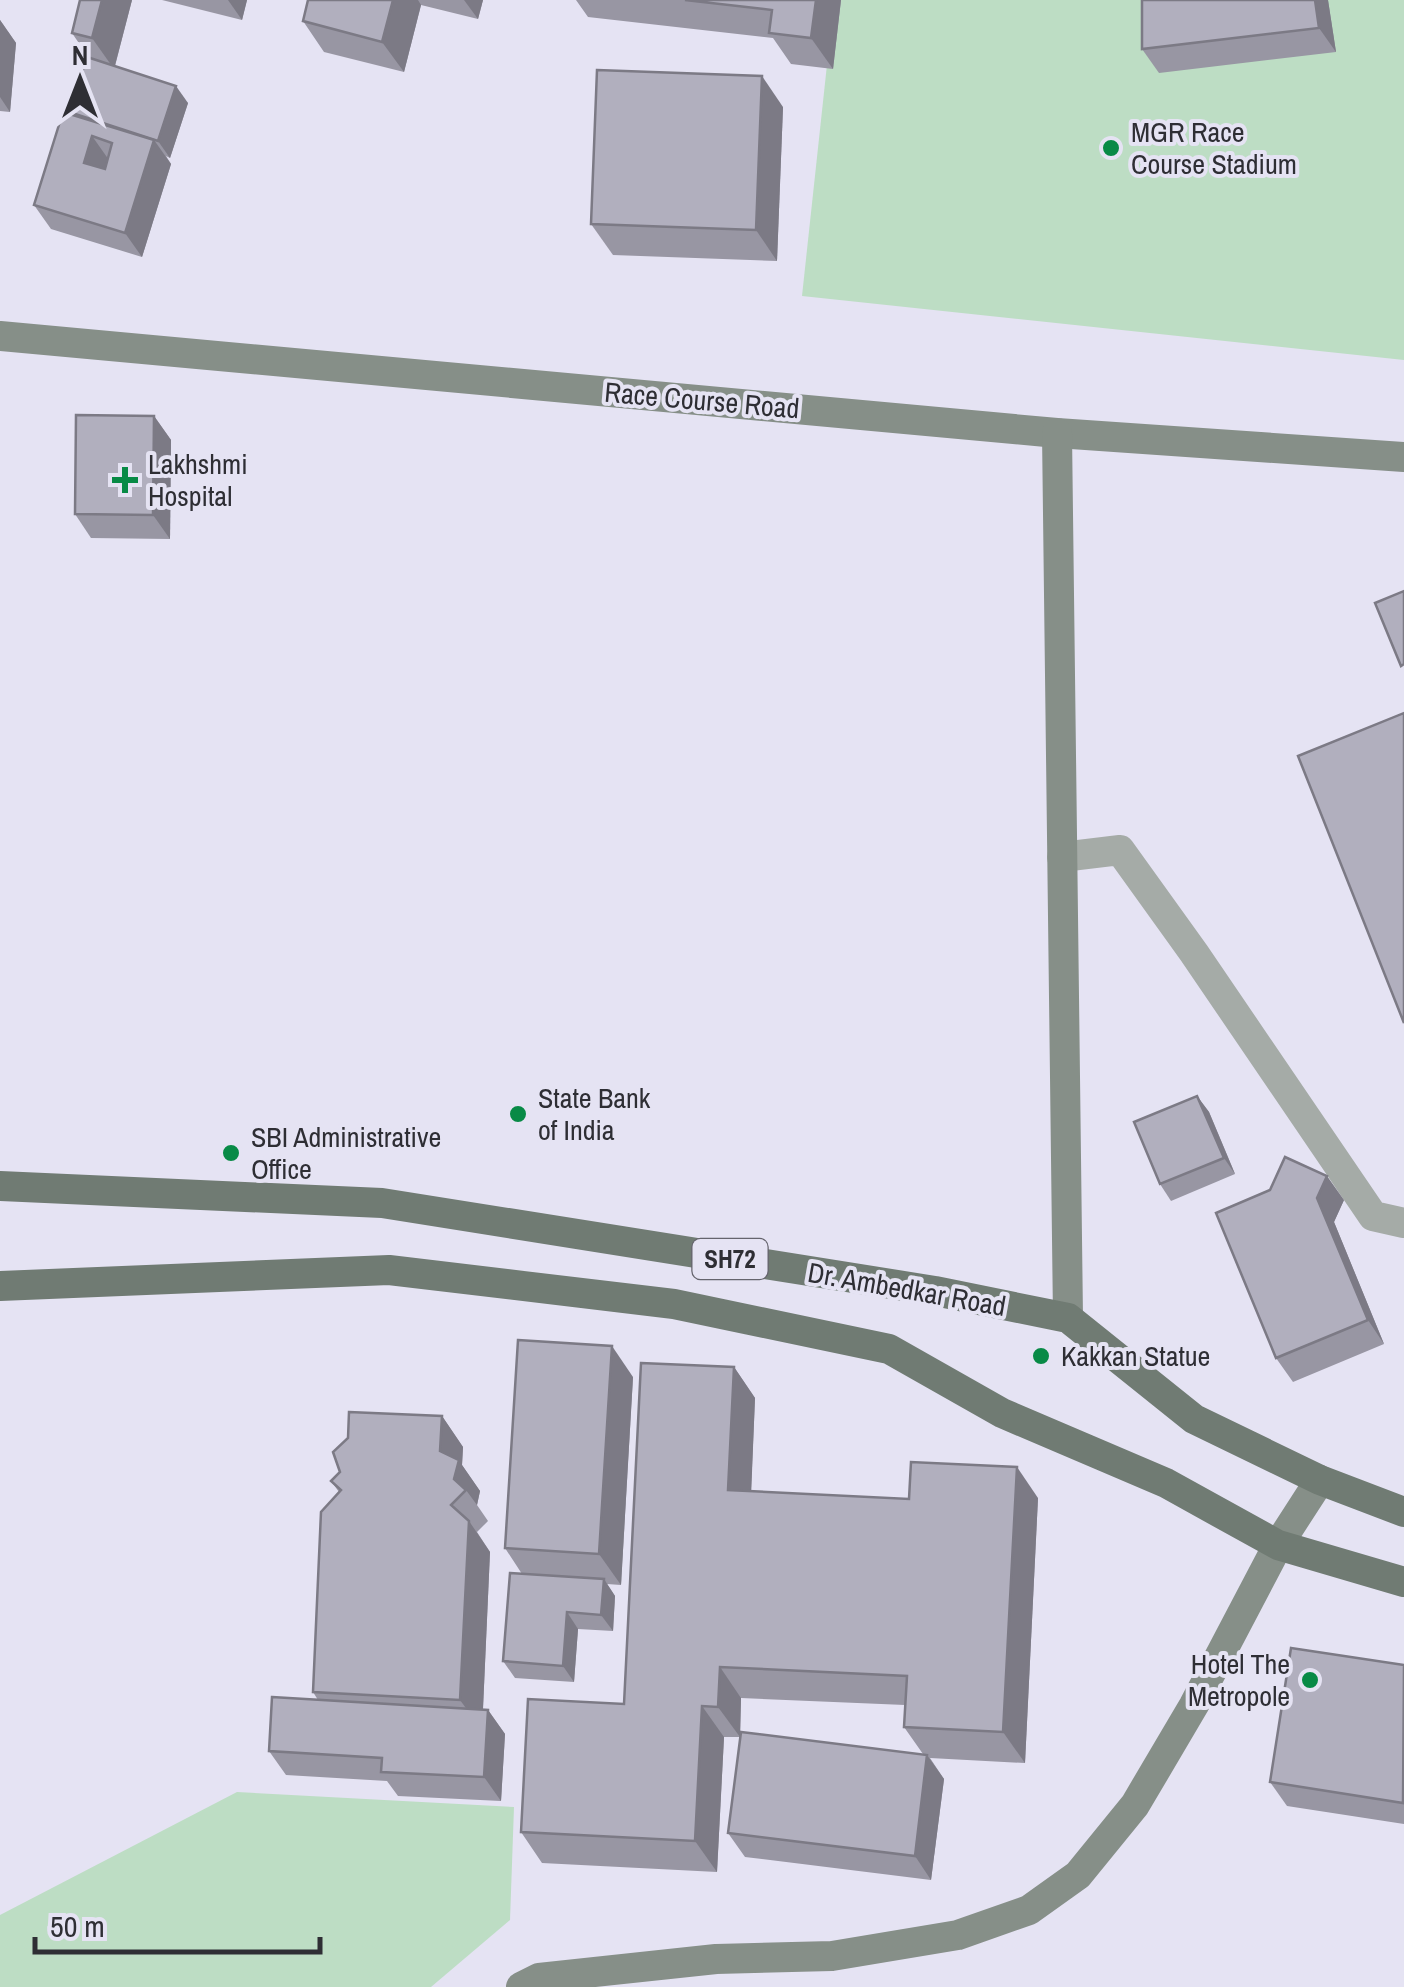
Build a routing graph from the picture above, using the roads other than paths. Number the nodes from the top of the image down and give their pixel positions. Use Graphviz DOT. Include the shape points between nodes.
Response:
graph roads {
  1 [pos="0,336"];
  2 [pos="1057,433"];
  3 [pos="1404,457"];
  4 [pos="1062,857"];
  5 [pos="0,1186"];
  6 [pos="1404,1223"];
  7 [pos="0,1286"];
  8 [pos="1068,1318"];
  9 [pos="1320,1480"];
  10 [pos="1404,1512"];
  11 [pos="1278,1545"];
  12 [pos="1404,1582"];
  13 [pos="521,1987"];
  1 -- 2 [label="street, Race Course Road"];
  2 -- 3 [label="street, Race Course Road"];
  2 -- 4 [label="street"];
  4 -- 6 [label="street" via="1120,850 1372,1216"];
  4 -- 8 [label="street"];
  5 -- 8 [label="main road, Dr. Ambedkar Road / SH72" via="382,1203"];
  7 -- 11 [label="main road, SH72" via="390,1270 693,1308 889,1349 1002,1413 1166,1483"];
  8 -- 9 [label="main road, Dr. Ambedkar Road / SH72" via="1194,1419"];
  9 -- 10 [label="main road, Dr. Ambedkar Road / SH72"];
  9 -- 11 [label="street"];
  11 -- 12 [label="main road, SH72"];
  11 -- 13 [label="street" via="1136,1805 1078,1875 1029,1910 958,1936 832,1956 716,1959 539,1978"];
}
